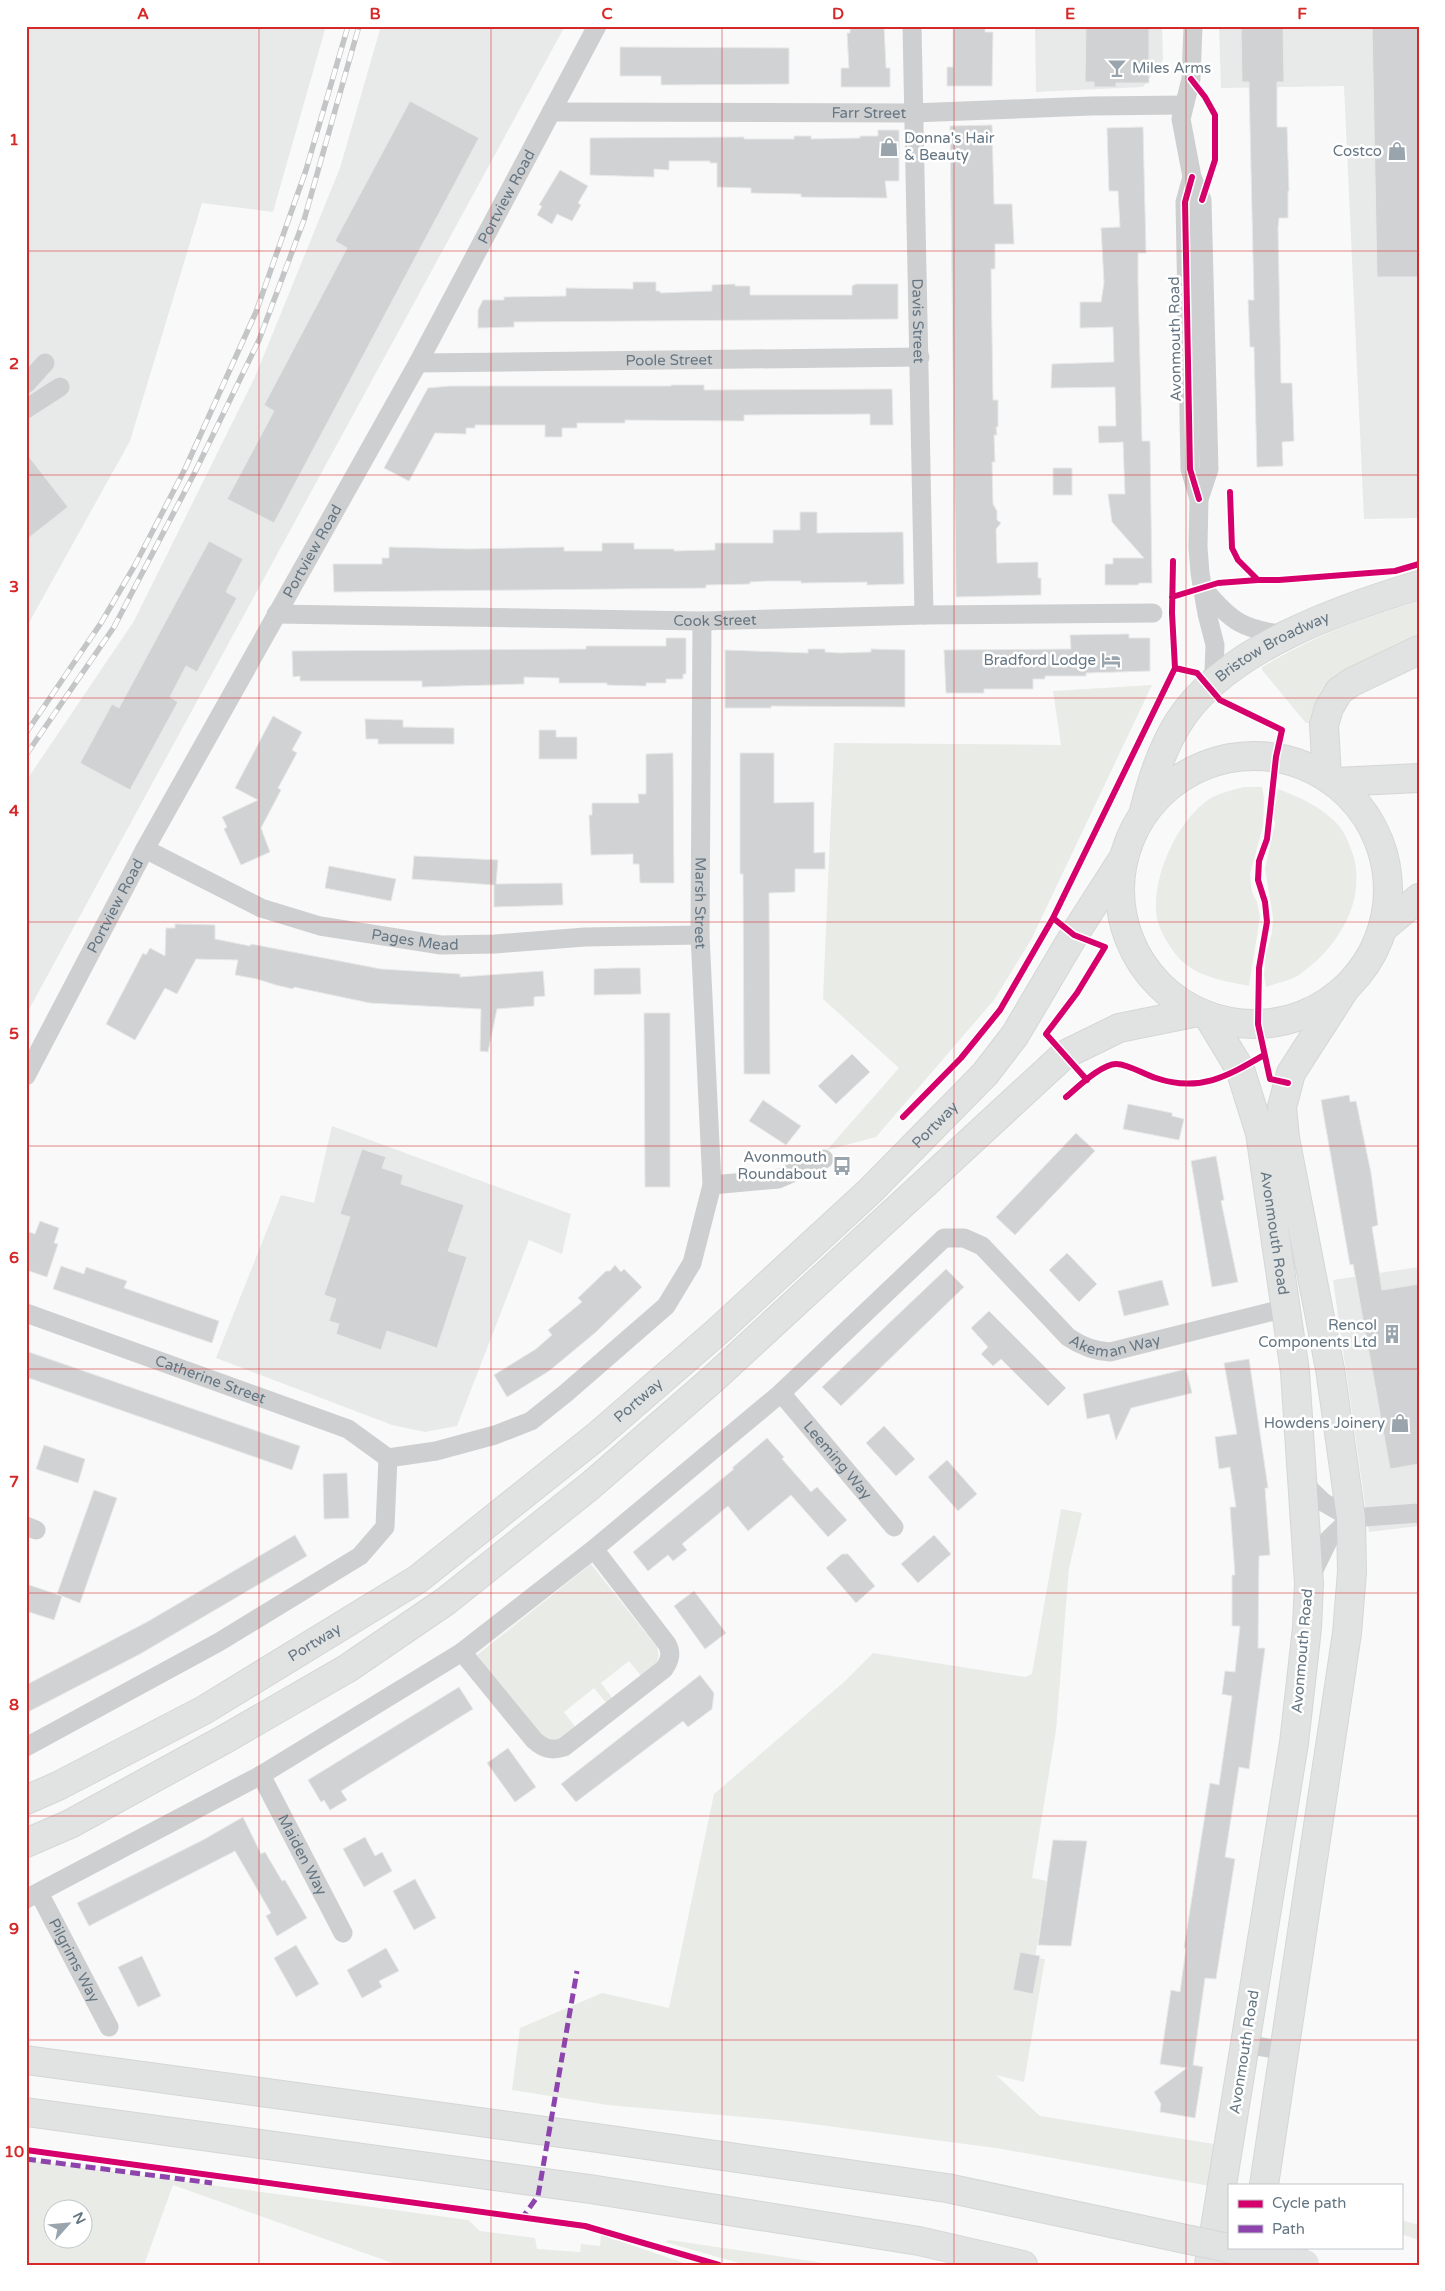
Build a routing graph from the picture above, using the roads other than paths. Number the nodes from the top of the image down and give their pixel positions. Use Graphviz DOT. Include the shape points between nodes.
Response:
graph roads {
  1 [pos="597,26"];
  2 [pos="912,26"];
  3 [pos="1193,26"];
  4 [pos="1184,105"];
  5 [pos="551,112"];
  6 [pos="913,113"];
  7 [pos="920,357"];
  8 [pos="45,363"];
  9 [pos="418,363"];
  10 [pos="26,384"];
  11 [pos="60,387"];
  12 [pos="26,409"];
  13 [pos="1419,585"];
  14 [pos="1203,588"];
  15 [pos="1153,613"];
  16 [pos="276,614"];
  17 [pos="924,615"];
  18 [pos="702,621"];
  19 [pos="1287,635"];
  20 [pos="1419,650"];
  21 [pos="1209,686"];
  22 [pos="1419,778"];
  23 [pos="1331,780"];
  24 [pos="1144,813"];
  25 [pos="145,849"];
  26 [pos="1124,857"];
  27 [pos="1419,898"];
  28 [pos="1384,927"];
  29 [pos="700,934"];
  30 [pos="1345,989"];
  31 [pos="1203,1014"];
  32 [pos="26,1076"];
  33 [pos="824,1159"];
  34 [pos="712,1185"];
  35 [pos="1286,1308"];
  36 [pos="26,1313"];
  37 [pos="781,1393"];
  38 [pos="388,1458"];
  39 [pos="1302,1482"];
  40 [pos="1419,1513"];
  41 [pos="1351,1518"];
  42 [pos="894,1527"];
  43 [pos="594,1549"];
  44 [pos="1309,1583"];
  45 [pos="462,1652"];
  46 [pos="26,1747"];
  47 [pos="262,1775"];
  48 [pos="26,1800"];
  49 [pos="26,1843"];
  50 [pos="33,1896"];
  51 [pos="343,1933"];
  52 [pos="109,2027"];
  53 [pos="1245,2044"];
  54 [pos="1285,2051"];
  55 [pos="26,2060"];
  56 [pos="26,2112"];
  57 [pos="1264,2184"];
  58 [pos="1228,2248"];
  59 [pos="1229,2248"];
  60 [pos="1251,2248"];
  61 [pos="1306,2264"];
  62 [pos="1023,2265"];
  63 [pos="1209,2265"];
  64 [pos="1248,2265"];
  1 -- 5 [label="street, Portview Road"];
  2 -- 6 [label="street, Davis Street"];
  3 -- 4 [label="street, Avonmouth Road" via="1192,79"];
  4 -- 6 [label="street, Farr Street"];
  4 -- 14 [label="street, Avonmouth Road" via="1182,131 1192,177 1185,202 1190,468 1199,499 1198,547"];
  5 -- 6 [label="street, Farr Street"];
  5 -- 9 [label="street, Portview Road"];
  6 -- 7 [label="street, Davis Street"];
  7 -- 9 [label="street, Poole Street"];
  7 -- 17 [label="street, Davis Street"];
  8 -- 10 [label="street"];
  9 -- 16 [label="street, Portview Road"];
  11 -- 12 [label="street"];
  13 -- 19 [label="main road, Bristow Broadway" via="1369,600"];
  14 -- 19 [label="street" via="1222,610 1243,626"];
  14 -- 21 [label="street, Avonmouth Road" via="1215,645 1214,671"];
  15 -- 17 [label="street, Cook Street"];
  16 -- 18 [label="street, Cook Street"];
  16 -- 25 [label="street, Portview Road"];
  17 -- 18 [label="street, Cook Street"];
  18 -- 29 [label="street, Marsh Street"];
  19 -- 21 [label="main road, Bristow Broadway" via="1246,658"];
  20 -- 23 [label="main road" via="1339,691 1324,725"];
  21 -- 24 [label="main road, Bristow Broadway" via="1179,722 1166,746 1153,774"];
  22 -- 23 [label="main road"];
  23 -- 24 [label="main road" via="1303,764 1276,757 1250,755 1223,759 1198,767 1175,781"];
  23 -- 28 [label="main road" via="1355,801 1382,848 1388,874"];
  24 -- 26 [label="main road"];
  25 -- 29 [label="street, Pages Mead" via="261,908 320,926 441,945"];
  25 -- 32 [label="street, Portview Road"];
  26 -- 31 [label="main road" via="1120,896 1123,919 1133,948 1166,991"];
  26 -- 48 [label="main road, Portway" via="1015,1035 985,1074 870,1191 718,1331 597,1436 418,1579 204,1710"];
  27 -- 28 [label="main road"];
  28 -- 30 [label="main road" via="1368,961"];
  29 -- 34 [label="street, Marsh Street"];
  30 -- 31 [label="main road" via="1319,1008 1282,1022 1232,1022"];
  30 -- 41 [label="main road, Avonmouth Road" via="1290,1073 1282,1107 1285,1138 1330,1369"];
  31 -- 35 [label="main road, Avonmouth Road" via="1240,1069 1260,1133"];
  31 -- 49 [label="main road" via="1119,1028 1064,1055 713,1379 590,1486 446,1601 332,1678 70,1824"];
  33 -- 34 [label="street" via="778,1179"];
  34 -- 38 [label="street" via="692,1263 666,1306 566,1393 531,1421 495,1435 436,1451"];
  35 -- 37 [label="street, Akeman Way" via="1110,1352 1098,1351 1068,1337 982,1246 964,1238 944,1238"];
  35 -- 39 [label="main road, Avonmouth Road" via="1295,1372"];
  36 -- 38 [label="street, Catherine Street" via="348,1429"];
  37 -- 42 [label="street, Leeming Way"];
  37 -- 43 [label="street"];
  38 -- 46 [label="street" via="385,1527 360,1556 219,1642"];
  39 -- 41 [label="street" via="1322,1502"];
  39 -- 44 [label="main road, Avonmouth Road"];
  40 -- 41 [label="street"];
  41 -- 44 [label="street" via="1329,1539"];
  41 -- 54 [label="main road, Avonmouth Road" via="1352,1572 1347,1633"];
  43 -- 45 [label="street"];
  43 -- 45 [label="street" via="667,1644 670,1657 664,1669 564,1747 554,1750 534,1740"];
  44 -- 53 [label="main road, Avonmouth Road" via="1294,1743"];
  45 -- 47 [label="street"];
  47 -- 50 [label="street"];
  47 -- 51 [label="street, Maiden Way"];
  50 -- 52 [label="street, Pilgrims Way"];
  53 -- 54 [label="street"];
  53 -- 63 [label="main road, Avonmouth Road"];
  54 -- 57 [label="main road, Avonmouth Road"];
  55 -- 58 [label="main road, bridge" via="947,2188"];
  56 -- 62 [label="main road" via="590,2189 919,2241"];
  59 -- 61 [label="main road, bridge"];
  60 -- 64 [label="main road"];
}
